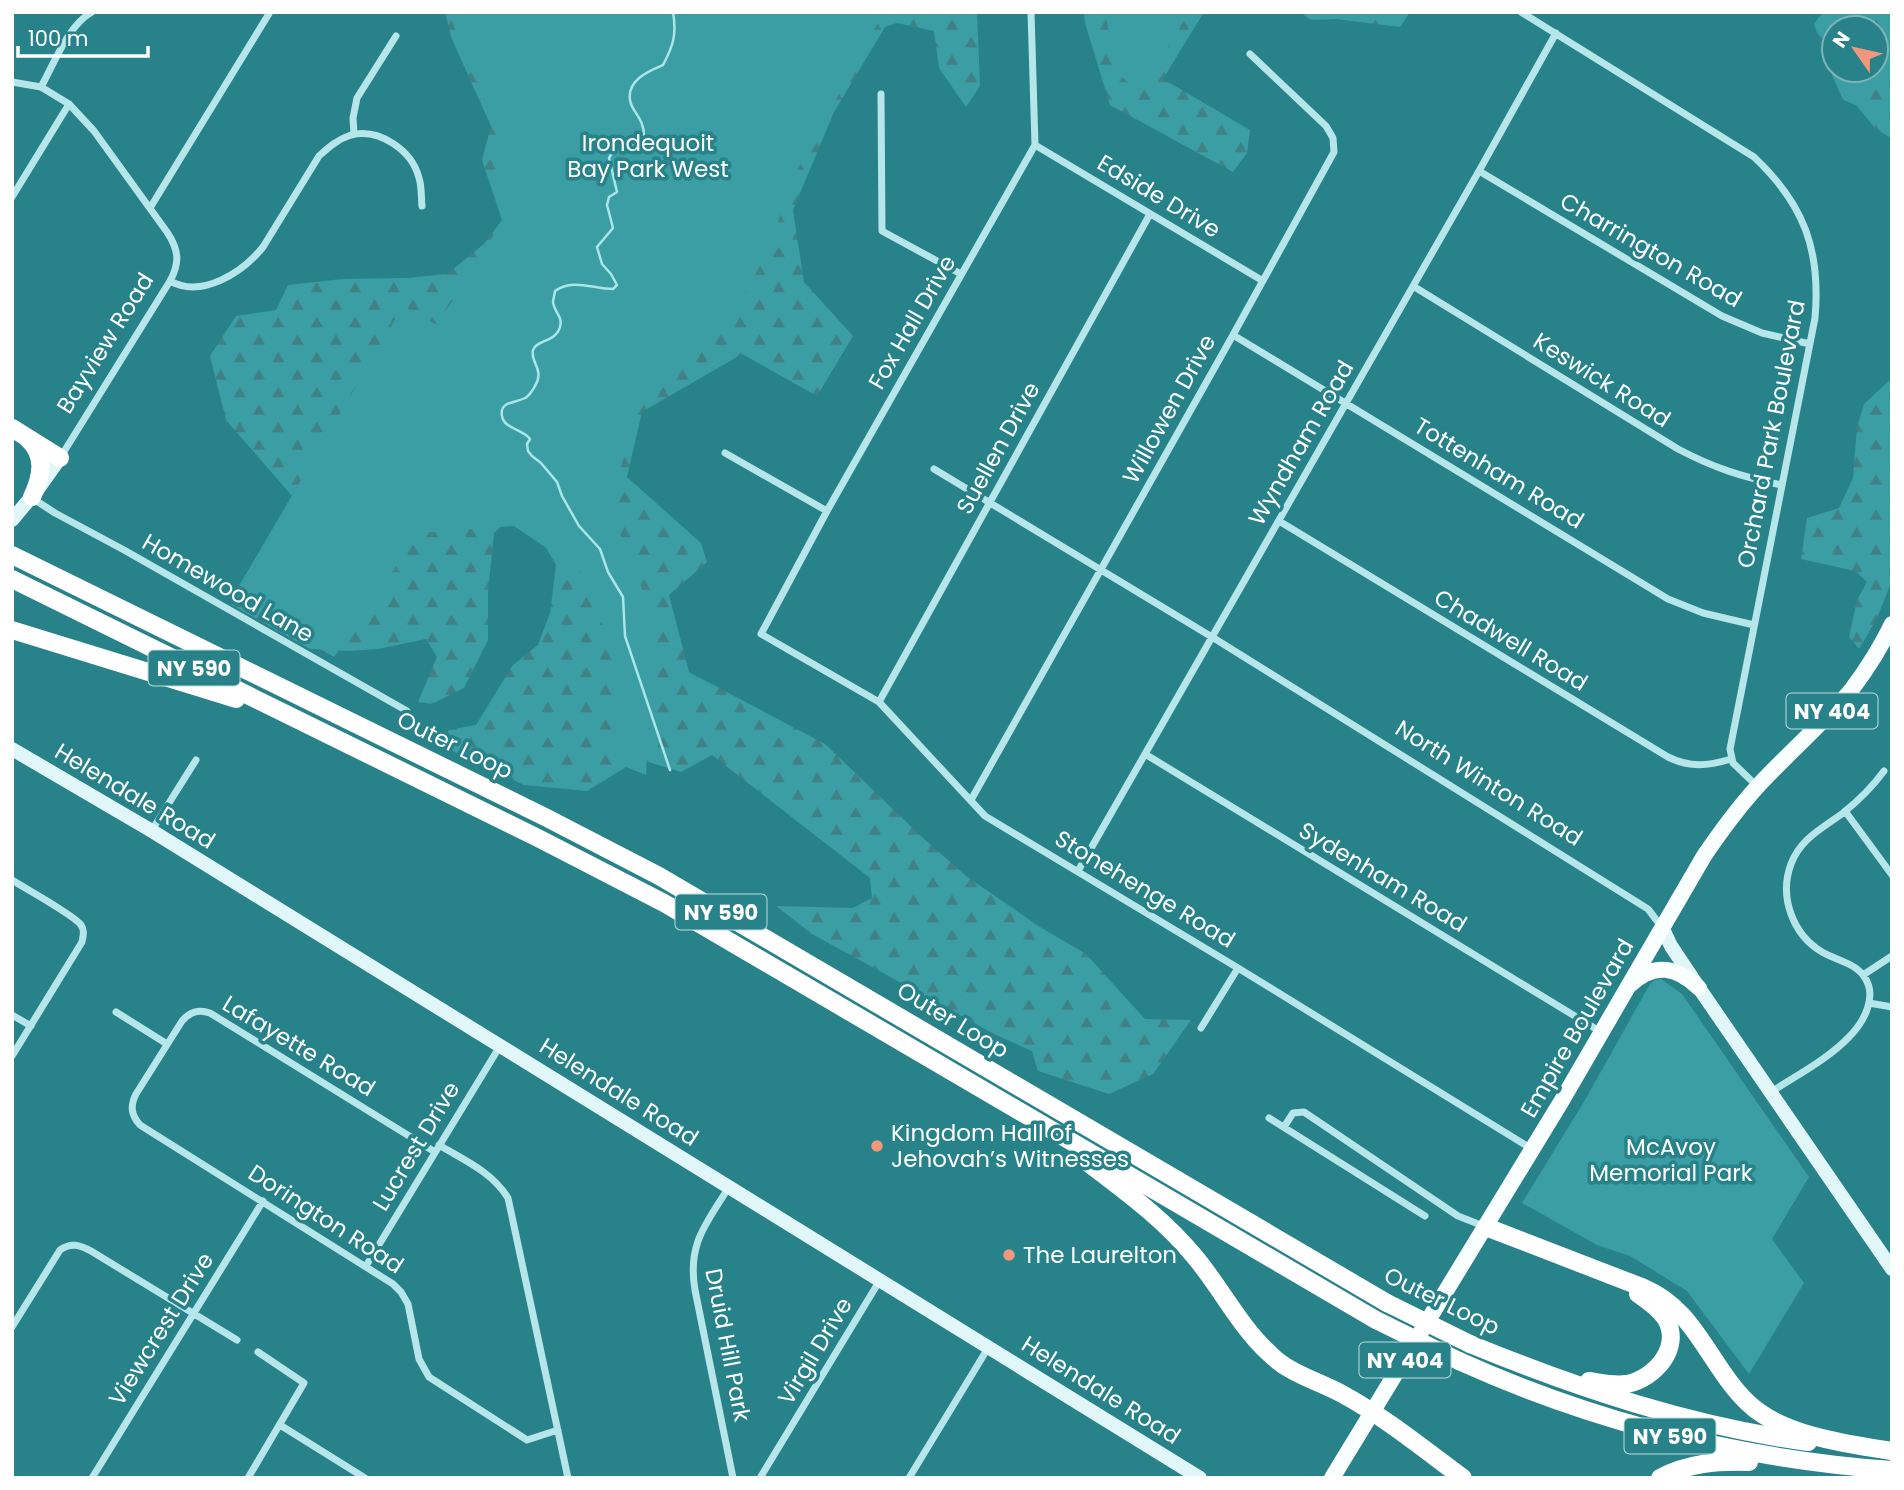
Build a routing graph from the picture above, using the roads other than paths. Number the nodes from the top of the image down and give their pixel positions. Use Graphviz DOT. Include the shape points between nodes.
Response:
graph roads {
  1 [pos="92,12"];
  2 [pos="270,12"];
  3 [pos="1031,12"];
  4 [pos="1521,12"];
  5 [pos="1556,33"];
  6 [pos="396,36"];
  7 [pos="1250,54"];
  8 [pos="12,82"];
  9 [pos="41,88"];
  10 [pos="881,94"];
  11 [pos="69,104"];
  12 [pos="354,134"];
  13 [pos="1035,145"];
  14 [pos="1479,171"];
  15 [pos="12,197"];
  16 [pos="422,206"];
  17 [pos="150,208"];
  18 [pos="1150,214"];
  19 [pos="961,274"];
  20 [pos="170,281"];
  21 [pos="1263,281"];
  22 [pos="1413,286"];
  23 [pos="1233,335"];
  24 [pos="1810,344"];
  25 [pos="1346,403"];
  26 [pos="20,433"];
  27 [pos="724,453"];
  28 [pos="60,458"];
  29 [pos="934,469"];
  30 [pos="1782,485"];
  31 [pos="32,497"];
  32 [pos="989,502"];
  33 [pos="827,510"];
  34 [pos="14,518"];
  35 [pos="1279,521"];
  36 [pos="12,555"];
  37 [pos="1101,570"];
  38 [pos="12,579"];
  39 [pos="1892,624"];
  40 [pos="1754,625"];
  41 [pos="12,629"];
  42 [pos="761,634"];
  43 [pos="1212,637"];
  44 [pos="880,702"];
  45 [pos="407,711"];
  46 [pos="12,748"];
  47 [pos="1145,754"];
  48 [pos="375,757"];
  49 [pos="1731,759"];
  50 [pos="196,760"];
  51 [pos="1884,771"];
  52 [pos="1757,787"];
  53 [pos="971,800"];
  54 [pos="1845,811"];
  55 [pos="152,831"];
  56 [pos="1077,871"];
  57 [pos="1892,875"];
  58 [pos="12,880"];
  59 [pos="1662,927"];
  60 [pos="1892,956"];
  61 [pos="1238,968"];
  62 [pos="1863,975"];
  63 [pos="1627,988"];
  64 [pos="1699,989"];
  65 [pos="1869,1003"];
  66 [pos="1892,1007"];
  67 [pos="116,1012"];
  68 [pos="12,1015"];
  69 [pos="31,1027"];
  70 [pos="1201,1028"];
  71 [pos="1602,1033"];
  72 [pos="167,1044"];
  73 [pos="500,1046"];
  74 [pos="12,1056"];
  75 [pos="1770,1092"];
  76 [pos="1031,1118"];
  77 [pos="1269,1118"];
  78 [pos="1284,1127"];
  79 [pos="437,1148"];
  80 [pos="1533,1150"];
  81 [pos="729,1187"];
  82 [pos="1430,1198"];
  83 [pos="263,1201"];
  84 [pos="1486,1227"];
  85 [pos="366,1266"];
  86 [pos="1595,1269"];
  87 [pos="1892,1269"];
  88 [pos="881,1280"];
  89 [pos="193,1313"];
  90 [pos="12,1327"];
  91 [pos="237,1340"];
  92 [pos="1470,1343"];
  93 [pos="988,1348"];
  94 [pos="258,1352"];
  95 [pos="1372,1413"];
  96 [pos="280,1425"];
  97 [pos="558,1430"];
  98 [pos="1892,1451"];
  99 [pos="1885,1469"];
  100 [pos="92,1478"];
  101 [pos="247,1478"];
  102 [pos="365,1478"];
  103 [pos="568,1478"];
  104 [pos="733,1478"];
  105 [pos="760,1478"];
  106 [pos="909,1478"];
  107 [pos="1200,1478"];
  108 [pos="1332,1478"];
  109 [pos="1463,1478"];
  110 [pos="1660,1478"];
  1 -- 9 [label="street" via="75,27"];
  2 -- 17 [label="street"];
  3 -- 13 [label="street"];
  4 -- 5 [label="street, Orchard Park Boulevard"];
  5 -- 14 [label="street, Wyndham Road"];
  5 -- 24 [label="street, Orchard Park Boulevard" via="1754,157 1780,184 1802,221 1814,257 1817,295"];
  6 -- 12 [label="street" via="358,98"];
  7 -- 21 [label="street, Willowen Drive" via="1326,126 1334,145 1331,160"];
  8 -- 9 [label="street, Bayview Road"];
  9 -- 11 [label="street, Bayview Road"];
  10 -- 19 [label="street" via="883,231"];
  11 -- 15 [label="street"];
  11 -- 17 [label="street, Bayview Road"];
  12 -- 16 [label="street" via="383,138 403,151 420,178"];
  12 -- 20 [label="street" via="319,156 263,247 241,270 198,287"];
  13 -- 18 [label="street, Edside Drive"];
  13 -- 19 [label="street, Fox Hall Drive"];
  14 -- 22 [label="street, Wyndham Road"];
  14 -- 24 [label="street, Charrington Road" via="1722,316 1762,333"];
  17 -- 20 [label="street, Bayview Road" via="177,250 177,266"];
  18 -- 21 [label="street, Edside Drive"];
  18 -- 32 [label="street, Suellen Drive"];
  19 -- 33 [label="street, Fox Hall Drive"];
  20 -- 28 [label="street, Bayview Road"];
  21 -- 23 [label="street, Willowen Drive"];
  22 -- 25 [label="street, Wyndham Road"];
  22 -- 30 [label="street, Keswick Road" via="1678,449 1724,471"];
  23 -- 25 [label="street, Tottenham Road"];
  23 -- 37 [label="street, Willowen Drive"];
  24 -- 30 [label="street, Orchard Park Boulevard"];
  25 -- 35 [label="street, Wyndham Road"];
  25 -- 40 [label="street, Tottenham Road" via="1668,598 1703,613"];
  26 -- 28 [label="highway"];
  26 -- 31 [label="highway" via="37,449 41,464"];
  27 -- 33 [label="street"];
  28 -- 31 [label="street, Bayview Road"];
  29 -- 32 [label="street, North Winton Road"];
  30 -- 40 [label="street, Orchard Park Boulevard"];
  31 -- 34 [label="street, Bayview Road"];
  31 -- 45 [label="street, Homewood Lane"];
  32 -- 37 [label="street, North Winton Road"];
  32 -- 44 [label="street, Suellen Drive"];
  33 -- 42 [label="street, Fox Hall Drive"];
  35 -- 43 [label="street, Wyndham Road"];
  35 -- 49 [label="street, Chadwell Road" via="1673,760 1700,766"];
  36 -- 92 [label="highway, Outer Loop / NY 590, bridge" via="659,876 1387,1303"];
  37 -- 43 [label="street, North Winton Road"];
  37 -- 53 [label="street, Willowen Drive"];
  38 -- 48 [label="highway, Outer Loop / NY 590"];
  39 -- 52 [label="main road, Empire Boulevard / NY 404" via="1852,688"];
  40 -- 49 [label="street, Orchard Park Boulevard"];
  41 -- 48 [label="highway" via="219,693"];
  42 -- 44 [label="street, Stonehenge Road"];
  43 -- 47 [label="street, Wyndham Road"];
  43 -- 59 [label="street, North Winton Road" via="1648,909"];
  44 -- 53 [label="street, Stonehenge Road"];
  46 -- 55 [label="street, Helendale Road"];
  47 -- 56 [label="street, Wyndham Road"];
  47 -- 71 [label="street, Sydenham Road"];
  48 -- 76 [label="highway, Outer Loop / NY 590" via="664,903"];
  49 -- 52 [label="street"];
  50 -- 55 [label="street"];
  51 -- 54 [label="street"];
  52 -- 59 [label="main road, Empire Boulevard / NY 404" via="1709,849"];
  53 -- 56 [label="street, Stonehenge Road" via="985,816"];
  54 -- 57 [label="street"];
  54 -- 62 [label="street" via="1799,848 1790,865 1787,899 1790,914 1806,939"];
  55 -- 73 [label="street, Helendale Road"];
  56 -- 61 [label="street, Stonehenge Road"];
  58 -- 69 [label="street" via="78,921 83,932 82,942"];
  59 -- 63 [label="main road, Empire Boulevard / NY 404"];
  59 -- 64 [label="street, North Winton Road"];
  60 -- 62 [label="street"];
  61 -- 70 [label="street"];
  61 -- 80 [label="street, Stonehenge Road"];
  62 -- 65 [label="street"];
  63 -- 64 [label="main road" via="1645,973 1663,970 1682,975"];
  63 -- 71 [label="main road, Empire Boulevard / NY 404"];
  64 -- 75 [label="street, North Winton Road"];
  65 -- 66 [label="street"];
  65 -- 75 [label="street" via="1850,1037"];
  67 -- 72 [label="street"];
  68 -- 69 [label="street"];
  69 -- 74 [label="street"];
  71 -- 80 [label="main road, Empire Boulevard / NY 404"];
  72 -- 79 [label="street, Lafayette Road" via="187,1015 210,1013"];
  72 -- 83 [label="street, Dorington Road" via="134,1099 131,1110 136,1120"];
  73 -- 79 [label="street, Lucrest Drive"];
  73 -- 81 [label="street, Helendale Road"];
  75 -- 87 [label="street, North Winton Road"];
  76 -- 95 [label="highway" via="1174,1233 1272,1357"];
  76 -- 99 [label="highway, Outer Loop / NY 590, bridge" via="1376,1320 1509,1383 1713,1446"];
  77 -- 78 [label="street"];
  78 -- 82 [label="street" via="1293,1113 1304,1112"];
  78 -- 82 [label="street" via="1422,1214"];
  79 -- 85 [label="street, Lucrest Drive"];
  79 -- 97 [label="street, Lafayette Road" via="493,1178 508,1198"];
  80 -- 84 [label="main road, Empire Boulevard / NY 404"];
  81 -- 88 [label="street, Helendale Road"];
  81 -- 104 [label="street, Druid Hill Park" via="697,1242 692,1267"];
  82 -- 84 [label="street"];
  83 -- 85 [label="street, Dorington Road"];
  83 -- 89 [label="street, Viewcrest Drive"];
  84 -- 86 [label="highway"];
  84 -- 95 [label="main road, Empire Boulevard / NY 404"];
  85 -- 97 [label="street, Dorington Road" via="405,1298 422,1366 435,1382 527,1440"];
  86 -- 92 [label="highway" via="1645,1299 1667,1321 1669,1350 1646,1376 1622,1384 1597,1382"];
  86 -- 98 [label="highway" via="1650,1290 1671,1304 1741,1396 1763,1415 1806,1433"];
  88 -- 93 [label="street, Helendale Road"];
  88 -- 105 [label="street, Virgil Drive"];
  89 -- 90 [label="street" via="77,1244 60,1251"];
  89 -- 91 [label="street"];
  89 -- 100 [label="street, Viewcrest Drive"];
  92 -- 98 [label="highway, Outer Loop / NY 590" via="1582,1387 1679,1416 1787,1439"];
  93 -- 106 [label="street"];
  93 -- 107 [label="street, Helendale Road"];
  94 -- 96 [label="street" via="304,1382"];
  95 -- 108 [label="main road, Empire Boulevard"];
  95 -- 109 [label="highway"];
  96 -- 101 [label="street"];
  96 -- 102 [label="street"];
  97 -- 103 [label="street, Lafayette Road"];
  99 -- 110 [label="highway" via="1721,1461 1686,1467"];
}
